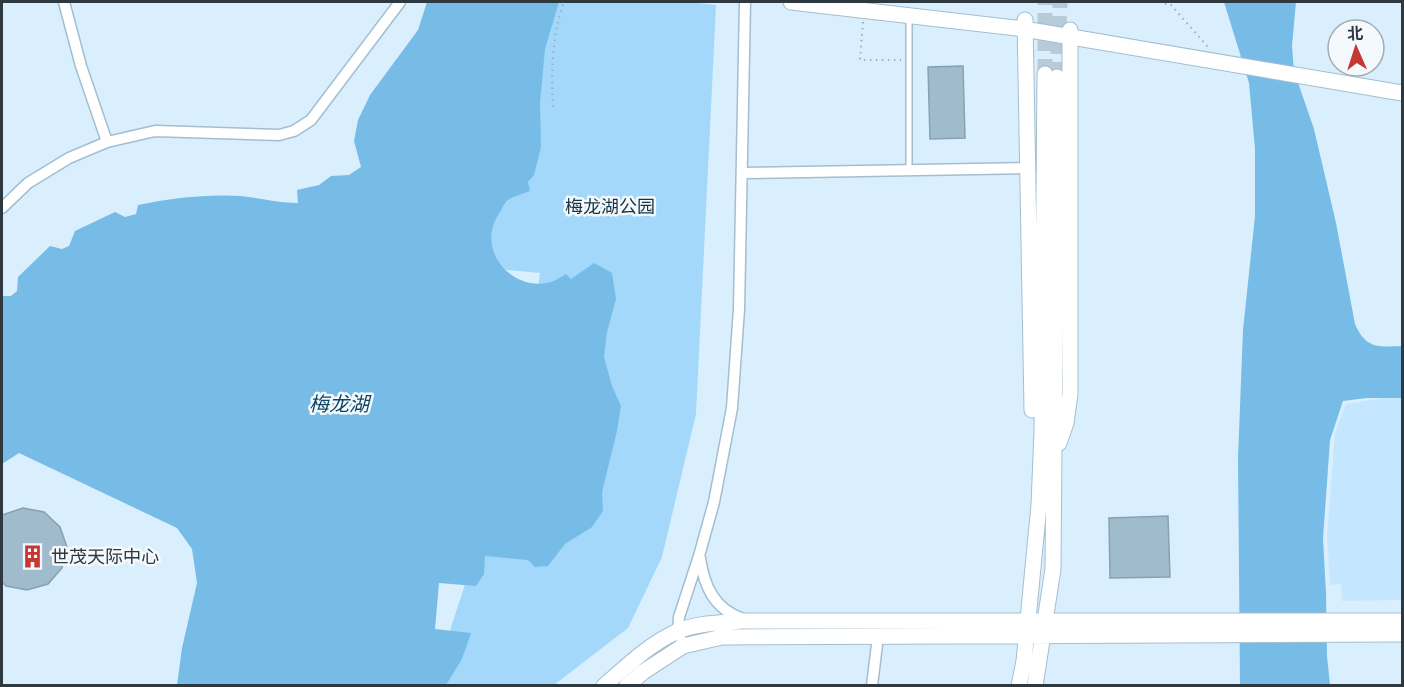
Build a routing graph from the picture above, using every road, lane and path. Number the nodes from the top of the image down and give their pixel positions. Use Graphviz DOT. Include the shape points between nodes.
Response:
graph roads {
  1 [pos="64,2"];
  2 [pos="400,2"];
  3 [pos="564,2"];
  4 [pos="746,2"];
  5 [pos="791,2"];
  6 [pos="878,2"];
  7 [pos="1159,2"];
  8 [pos="863,13"];
  9 [pos="909,15"];
  10 [pos="1025,25"];
  11 [pos="1070,33"];
  12 [pos="1214,54"];
  13 [pos="909,60"];
  14 [pos="1237,62"];
  15 [pos="1305,73"];
  16 [pos="1402,84"];
  17 [pos="1402,93"];
  18 [pos="553,107"];
  19 [pos="107,142"];
  20 [pos="1027,168"];
  21 [pos="909,170"];
  22 [pos="743,173"];
  23 [pos="2,208"];
  24 [pos="1055,454"];
  25 [pos="1041,474"];
  26 [pos="699,556"];
  27 [pos="752,621"];
  28 [pos="1402,621"];
  29 [pos="1027,628"];
  30 [pos="1044,628"];
  31 [pos="1335,628"];
  32 [pos="1402,634"];
  33 [pos="878,636"];
  34 [pos="680,638"];
  35 [pos="604,686"];
  36 [pos="627,686"];
  37 [pos="872,686"];
  38 [pos="1019,686"];
  39 [pos="1035,686"];
  1 -- 19 [label="street"];
  2 -- 19 [label="street" via="310,120 294,132 279,135 155,131"];
  3 -- 18 [label="path" via="552,65"];
  4 -- 22 [label="street"];
  5 -- 9 [label="main road"];
  6 -- 10 [label="main road"];
  7 -- 12 [label="path" via="1171,5"];
  8 -- 13 [label="path" via="860,60"];
  9 -- 10 [label="main road"];
  9 -- 13 [label="lane"];
  10 -- 11 [label="main road"];
  10 -- 20 [label="main road"];
  11 -- 12 [label="main road"];
  11 -- 14 [label="main road"];
  11 -- 24 [label="main road" via="1070,394 1066,423"];
  12 -- 14 [label="main road"];
  13 -- 21 [label="lane"];
  14 -- 15 [label="main road"];
  15 -- 16 [label="main road"];
  15 -- 17 [label="main road"];
  19 -- 23 [label="street" via="69,158 28,183"];
  20 -- 21 [label="street"];
  20 -- 25 [label="main road" via="1032,420"];
  21 -- 22 [label="street"];
  22 -- 26 [label="street" via="732,408"];
  24 -- 25 [label="main road" via="1051,75"];
  24 -- 30 [label="main road" via="1053,569"];
  25 -- 29 [label="main road"];
  26 -- 27 [label="street" via="702,576 718,604 731,614"];
  26 -- 34 [label="street" via="679,617"];
  27 -- 29 [label="main road"];
  27 -- 34 [label="main road" via="708,624"];
  28 -- 31 [label="main road"];
  29 -- 30 [label="main road"];
  29 -- 33 [label="main road"];
  29 -- 38 [label="main road"];
  30 -- 31 [label="main road"];
  30 -- 39 [label="main road"];
  31 -- 32 [label="main road"];
  33 -- 34 [label="main road"];
  33 -- 37 [label="street"];
  34 -- 35 [label="main road" via="646,649"];
  34 -- 36 [label="main road"];
}
